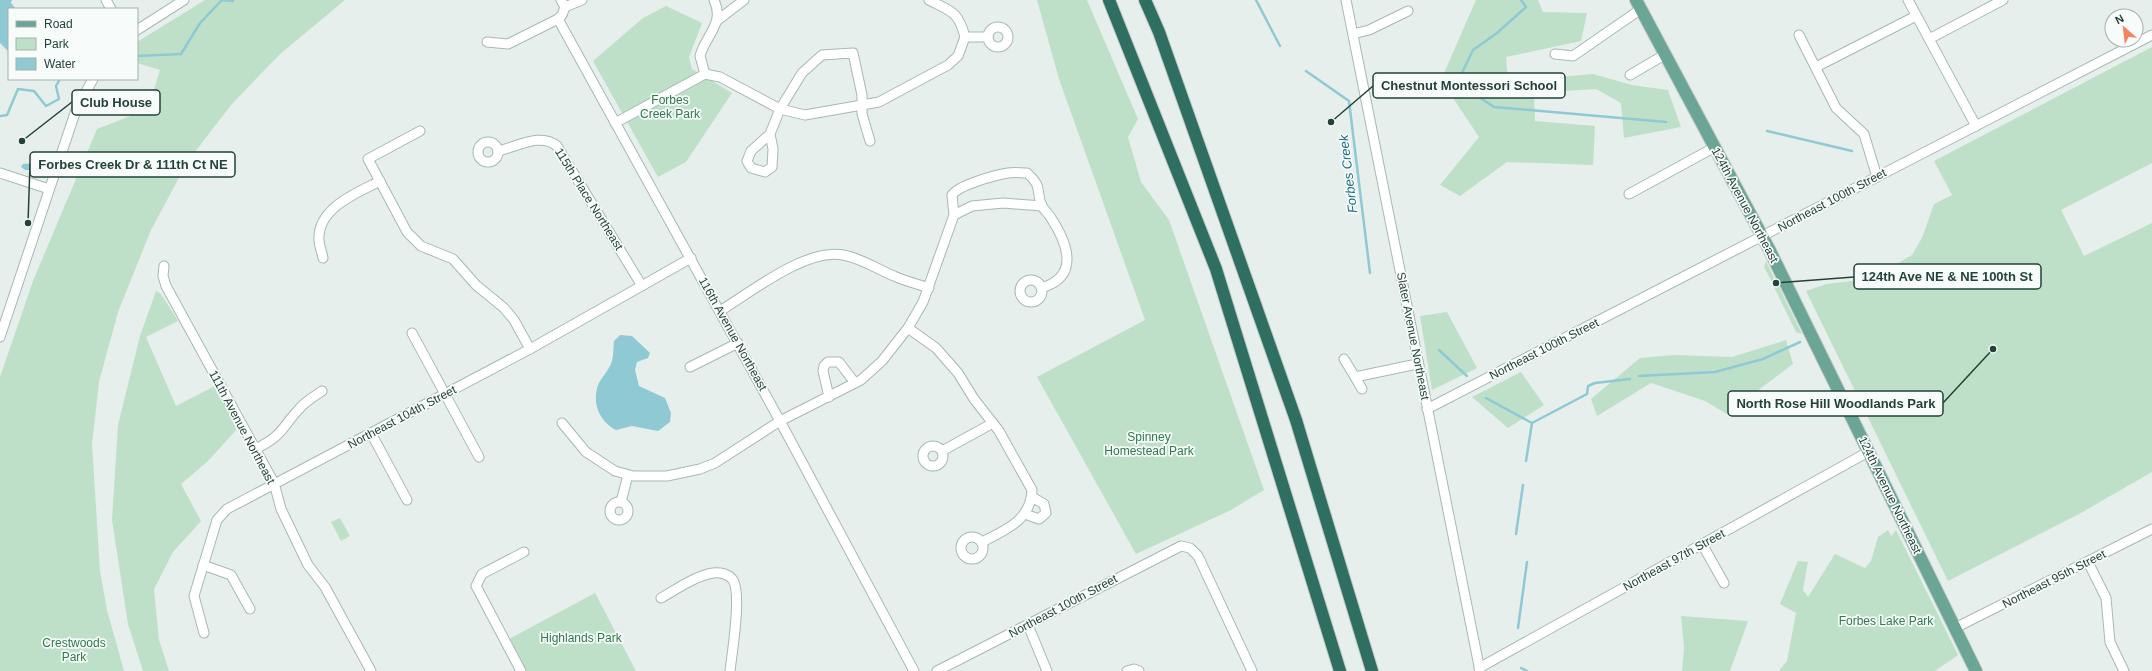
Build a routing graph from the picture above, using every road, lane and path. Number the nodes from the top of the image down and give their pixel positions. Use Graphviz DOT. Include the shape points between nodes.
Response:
graph roads {
  1 [pos="184,0"];
  2 [pos="582,0"];
  3 [pos="714,0"];
  4 [pos="744,0"];
  5 [pos="929,0"];
  6 [pos="1109,0"];
  7 [pos="1145,0"];
  8 [pos="1346,0"];
  9 [pos="1908,0"];
  10 [pos="2003,0"];
  11 [pos="563,3"];
  12 [pos="1639,4"];
  13 [pos="1986,4"];
  14 [pos="1408,11"];
  15 [pos="1916,16"];
  16 [pos="558,19"];
  17 [pos="718,20"];
  18 [pos="138,29"];
  19 [pos="1353,34"];
  20 [pos="1798,35"];
  21 [pos="2152,35"];
  22 [pos="965,37"];
  23 [pos="988,37"];
  24 [pos="1929,39"];
  25 [pos="487,42"];
  26 [pos="1555,54"];
  27 [pos="1666,54"];
  28 [pos="1816,67"];
  29 [pos="706,74"];
  30 [pos="1630,75"];
  31 [pos="92,80"];
  32 [pos="861,106"];
  33 [pos="780,109"];
  34 [pos="615,123"];
  35 [pos="1976,126"];
  36 [pos="420,131"];
  37 [pos="770,134"];
  38 [pos="870,141"];
  39 [pos="1715,147"];
  40 [pos="498,151"];
  41 [pos="0,173"];
  42 [pos="1876,177"];
  43 [pos="380,180"];
  44 [pos="49,189"];
  45 [pos="1629,194"];
  46 [pos="1042,206"];
  47 [pos="954,215"];
  48 [pos="1763,236"];
  49 [pos="323,258"];
  50 [pos="692,258"];
  51 [pos="164,266"];
  52 [pos="642,286"];
  53 [pos="929,288"];
  54 [pos="1041,288"];
  55 [pos="720,311"];
  56 [pos="908,328"];
  57 [pos="412,333"];
  58 [pos="0,338"];
  59 [pos="738,343"];
  60 [pos="530,349"];
  61 [pos="1344,359"];
  62 [pos="1418,364"];
  63 [pos="690,367"];
  64 [pos="1355,378"];
  65 [pos="855,383"];
  66 [pos="1362,389"];
  67 [pos="322,391"];
  68 [pos="444,394"];
  69 [pos="829,397"];
  70 [pos="1427,410"];
  71 [pos="780,421"];
  72 [pos="562,423"];
  73 [pos="993,423"];
  74 [pos="371,433"];
  75 [pos="255,449"];
  76 [pos="942,452"];
  77 [pos="1868,452"];
  78 [pos="478,458"];
  79 [pos="628,475"];
  80 [pos="274,483"];
  81 [pos="407,500"];
  82 [pos="621,502"];
  83 [pos="1028,506"];
  84 [pos="2152,529"];
  85 [pos="982,542"];
  86 [pos="1702,544"];
  87 [pos="524,552"];
  88 [pos="2088,562"];
  89 [pos="203,565"];
  90 [pos="1724,583"];
  91 [pos="661,598"];
  92 [pos="250,609"];
  93 [pos="1028,625"];
  94 [pos="1955,628"];
  95 [pos="204,633"];
  96 [pos="1479,669"];
  97 [pos="371,671"];
  98 [pos="521,671"];
  99 [pos="730,671"];
  100 [pos="914,671"];
  101 [pos="936,671"];
  102 [pos="1047,671"];
  103 [pos="1127,671"];
  104 [pos="1139,671"];
  105 [pos="1252,671"];
  106 [pos="1340,671"];
  107 [pos="1372,671"];
  108 [pos="1976,671"];
  109 [pos="2124,671"];
  1 -- 18 [label="street"];
  2 -- 11 [label="street"];
  3 -- 17 [label="street" via="718,8"];
  4 -- 17 [label="street"];
  5 -- 22 [label="street" via="955,14 961,21"];
  6 -- 106 [label="highway" via="1216,269"];
  7 -- 107 [label="highway" via="1159,32 1296,420"];
  8 -- 19 [label="street, Slater Avenue Northeast"];
  9 -- 15 [label="street"];
  10 -- 13 [label="street"];
  11 -- 16 [label="street" via="562,15"];
  12 -- 26 [label="street" via="1573,56"];
  12 -- 27 [label="main road, 124th Avenue Northeast"];
  13 -- 24 [label="street"];
  14 -- 19 [label="street" via="1369,30"];
  15 -- 24 [label="street"];
  15 -- 28 [label="street"];
  16 -- 25 [label="street" via="508,44"];
  16 -- 34 [label="street, 116th Avenue Northeast"];
  17 -- 29 [label="street" via="700,56"];
  19 -- 62 [label="street, Slater Avenue Northeast"];
  20 -- 28 [label="street"];
  21 -- 35 [label="street, Northeast 100th Street"];
  22 -- 23 [label="street"];
  22 -- 32 [label="street" via="958,56 948,65 889,98"];
  24 -- 35 [label="street"];
  27 -- 30 [label="street"];
  27 -- 39 [label="main road, 124th Avenue Northeast"];
  28 -- 42 [label="street" via="1836,108 1864,134"];
  29 -- 33 [label="street" via="720,77"];
  29 -- 34 [label="street"];
  31 -- 44 [label="street" via="76,110"];
  32 -- 33 [label="street" via="805,115"];
  32 -- 33 [label="street" via="862,95 853,53 822,55 802,73"];
  32 -- 38 [label="street"];
  33 -- 37 [label="street"];
  34 -- 50 [label="street, 116th Avenue Northeast"];
  35 -- 42 [label="street, Northeast 100th Street"];
  36 -- 43 [label="street" via="368,159"];
  39 -- 45 [label="street"];
  39 -- 48 [label="main road, 124th Avenue Northeast"];
  40 -- 52 [label="street, 115th Place Northeast" via="542,139 557,146"];
  41 -- 44 [label="street"];
  42 -- 48 [label="street, Northeast 100th Street"];
  43 -- 49 [label="street" via="342,201 330,211 322,224 319,239"];
  43 -- 60 [label="street" via="407,232 421,246 453,259 476,285 504,308 514,320"];
  44 -- 58 [label="street"];
  46 -- 47 [label="street" via="972,206"];
  46 -- 47 [label="street" via="1040,190 1034,179 1027,173 1009,173 958,189 952,195"];
  46 -- 54 [label="street" via="1057,229 1069,259 1062,278"];
  47 -- 53 [label="street"];
  48 -- 70 [label="street, Northeast 100th Street"];
  48 -- 77 [label="main road, 124th Avenue Northeast"];
  50 -- 52 [label="street, Northeast 104th Street"];
  50 -- 55 [label="street, 116th Avenue Northeast"];
  51 -- 75 [label="street, 111th Avenue Northeast" via="166,286"];
  52 -- 60 [label="street, Northeast 104th Street"];
  53 -- 55 [label="street" via="844,255 820,255 798,263"];
  53 -- 56 [label="street"];
  55 -- 59 [label="street, 116th Avenue Northeast"];
  56 -- 65 [label="street" via="873,371"];
  56 -- 73 [label="street" via="947,358"];
  57 -- 68 [label="street"];
  59 -- 63 [label="street"];
  59 -- 71 [label="street, 116th Avenue Northeast"];
  60 -- 68 [label="street, Northeast 104th Street"];
  61 -- 64 [label="street"];
  62 -- 64 [label="street"];
  62 -- 70 [label="street, Slater Avenue Northeast"];
  64 -- 66 [label="street"];
  65 -- 69 [label="street"];
  65 -- 69 [label="street" via="839,362 828,362 823,371"];
  67 -- 75 [label="street" via="301,406 272,441"];
  68 -- 74 [label="street, Northeast 104th Street"];
  68 -- 78 [label="street"];
  69 -- 71 [label="street"];
  70 -- 96 [label="street, Slater Avenue Northeast"];
  71 -- 79 [label="street" via="715,463 700,469 666,476"];
  71 -- 100 [label="street, 116th Avenue Northeast"];
  72 -- 79 [label="street" via="586,452 615,471"];
  73 -- 76 [label="street"];
  73 -- 83 [label="street" via="1032,490"];
  74 -- 80 [label="street, Northeast 104th Street"];
  74 -- 81 [label="street"];
  75 -- 80 [label="street, 111th Avenue Northeast"];
  77 -- 86 [label="street, Northeast 97th Street"];
  77 -- 94 [label="main road, 124th Avenue Northeast"];
  79 -- 82 [label="street"];
  80 -- 89 [label="street, Northeast 104th Street" via="221,515 217,520"];
  80 -- 97 [label="street, 111th Avenue Northeast" via="281,509 308,565 325,587"];
  83 -- 83 [label="street" via="1044,504 1046,513 1039,519"];
  83 -- 85 [label="street" via="1014,526"];
  84 -- 88 [label="street, Northeast 95th Street"];
  86 -- 90 [label="street"];
  86 -- 96 [label="street, Northeast 97th Street"];
  87 -- 98 [label="street" via="482,574 477,581 477,590"];
  88 -- 94 [label="street, Northeast 95th Street"];
  88 -- 109 [label="street" via="2106,598 2110,642"];
  89 -- 92 [label="street" via="232,575"];
  89 -- 95 [label="street, Northeast 104th Street" via="194,596"];
  91 -- 99 [label="street" via="694,580 714,573 727,575 732,579 736,588"];
  93 -- 101 [label="street, Northeast 100th Street"];
  93 -- 102 [label="street"];
  93 -- 105 [label="street, Northeast 100th Street" via="1181,546 1190,548 1198,556"];
  94 -- 108 [label="main road, 124th Avenue Northeast"];
  103 -- 104 [label="street"];
}
